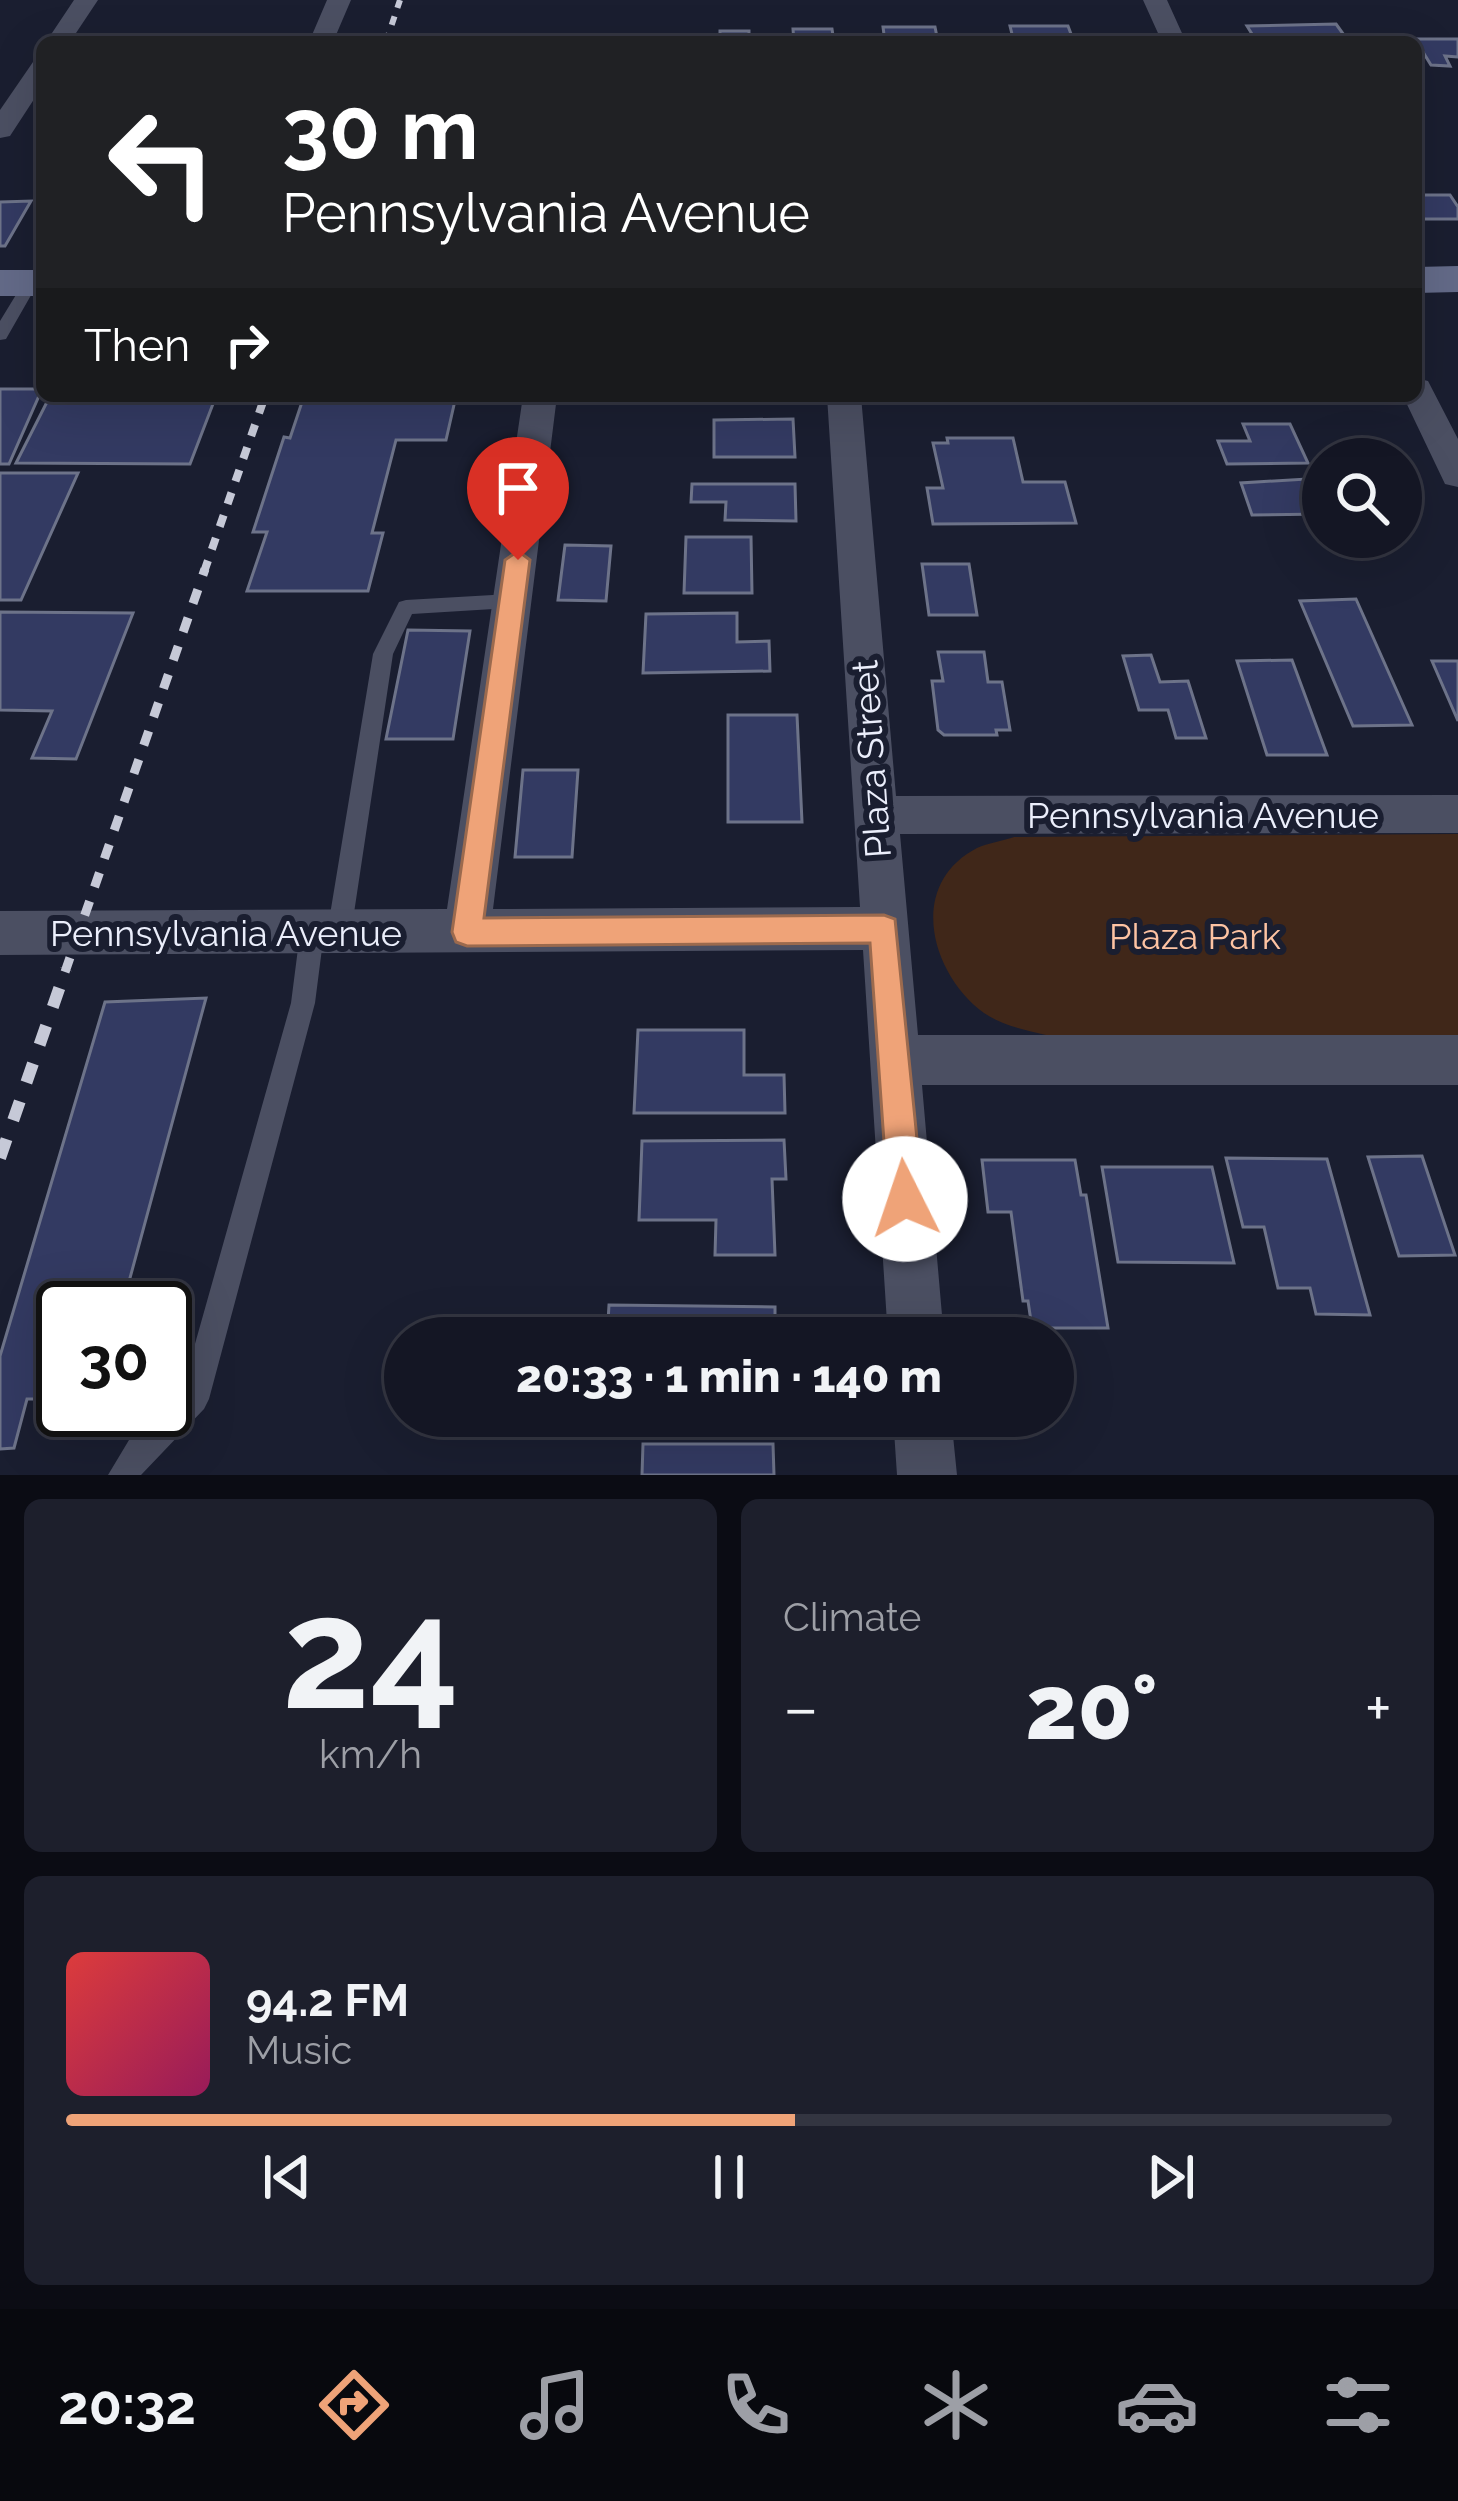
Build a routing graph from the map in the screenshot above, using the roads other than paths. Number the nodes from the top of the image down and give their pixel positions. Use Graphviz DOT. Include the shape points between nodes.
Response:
graph roads {
  1 [pos="86,0"];
  2 [pos="339,0"];
  3 [pos="1155,0"];
  4 [pos="62,36"];
  5 [pos="324,36"];
  6 [pos="1171,36"];
  7 [pos="36,76"];
  8 [pos="0,130"];
  9 [pos="1458,279"];
  10 [pos="1422,280"];
  11 [pos="24,283"];
  12 [pos="0,334"];
  13 [pos="1422,401"];
  14 [pos="539,402"];
  15 [pos="844,402"];
  16 [pos="1458,475"];
  17 [pos="512,601"];
  18 [pos="1458,814"];
  19 [pos="875,815"];
  20 [pos="884,928"];
  21 [pos="467,932"];
  22 [pos="0,933"];
  23 [pos="326,933"];
  24 [pos="895,1060"];
  25 [pos="1458,1060"];
  26 [pos="914,1317"];
  27 [pos="924,1437"];
  28 [pos="123,1475"];
  29 [pos="927,1475"];
  1 -- 4 [label="street"];
  2 -- 5 [label="street"];
  3 -- 6 [label="street"];
  7 -- 8 [label="street"];
  9 -- 10 [label="street"];
  11 -- 12 [label="lane"];
  13 -- 16 [label="street"];
  14 -- 17 [label="street"];
  15 -- 19 [label="street, Plaza Street"];
  17 -- 21 [label="street"];
  17 -- 23 [label="lane" via="406,607 383,654"];
  18 -- 19 [label="street, Pennsylvania Avenue"];
  19 -- 20 [label="street, Plaza Street"];
  20 -- 21 [label="street, Pennsylvania Avenue"];
  20 -- 24 [label="street, Plaza Street"];
  21 -- 23 [label="street, Pennsylvania Avenue"];
  22 -- 23 [label="street, Pennsylvania Avenue"];
  23 -- 28 [label="lane" via="194,1400"];
  24 -- 25 [label="street"];
  24 -- 26 [label="street, Plaza Street"];
  27 -- 29 [label="street"];
}
